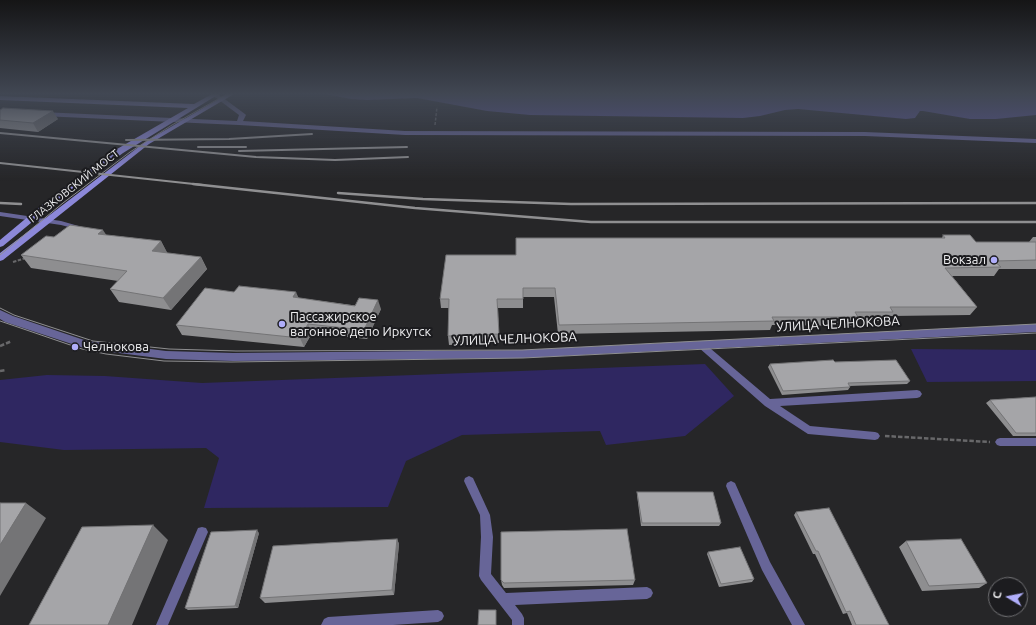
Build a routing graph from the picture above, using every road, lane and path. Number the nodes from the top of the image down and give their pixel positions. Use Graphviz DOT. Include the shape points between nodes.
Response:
graph roads {
  1 [pos="166,123"];
  2 [pos="182,123"];
  3 [pos="242,123"];
  4 [pos="1036,141"];
  5 [pos="0,214"];
  6 [pos="90,231"];
  7 [pos="0,244"];
  8 [pos="31,252"];
  9 [pos="0,258"];
  10 [pos="12,263"];
  11 [pos="0,314"];
  12 [pos="1036,328"];
  13 [pos="12,341"];
  14 [pos="702,345"];
  15 [pos="0,346"];
  16 [pos="6,370"];
  17 [pos="0,371"];
  18 [pos="917,394"];
  19 [pos="768,403"];
  20 [pos="876,436"];
  21 [pos="1000,442"];
  22 [pos="1036,442"];
  23 [pos="469,481"];
  24 [pos="731,486"];
  25 [pos="202,532"];
  26 [pos="648,593"];
  27 [pos="503,599"];
  28 [pos="438,616"];
  29 [pos="162,625"];
  30 [pos="327,625"];
  31 [pos="518,625"];
  32 [pos="798,625"];
  1 -- 7 [label="main road, ГЛАЗКОВСКИЙ МОСТ" via="120,151"];
  2 -- 9 [label="main road, ГЛАЗКОВСКИЙ МОСТ" via="141,148"];
  3 -- 4 [label="street" via="405,133 865,134"];
  5 -- 6 [label="lane"];
  8 -- 10 [label="path" via="26,258"];
  11 -- 14 [label="street, УЛИЦА ЧЕЛНОКОВА" via="8,319 87,345 166,355 241,357 522,354"];
  12 -- 14 [label="street, УЛИЦА ЧЕЛНОКОВА"];
  13 -- 15 [label="path"];
  14 -- 19 [label="lane"];
  16 -- 17 [label="path"];
  18 -- 19 [label="lane"];
  19 -- 20 [label="lane" via="808,430"];
  20 -- 21 [label="path"];
  21 -- 22 [label="lane"];
  23 -- 27 [label="lane" via="485,514 485,576"];
  24 -- 32 [label="lane" via="766,566"];
  25 -- 29 [label="lane"];
  26 -- 27 [label="lane"];
  27 -- 31 [label="lane" via="518,618"];
  28 -- 30 [label="lane"];
}
